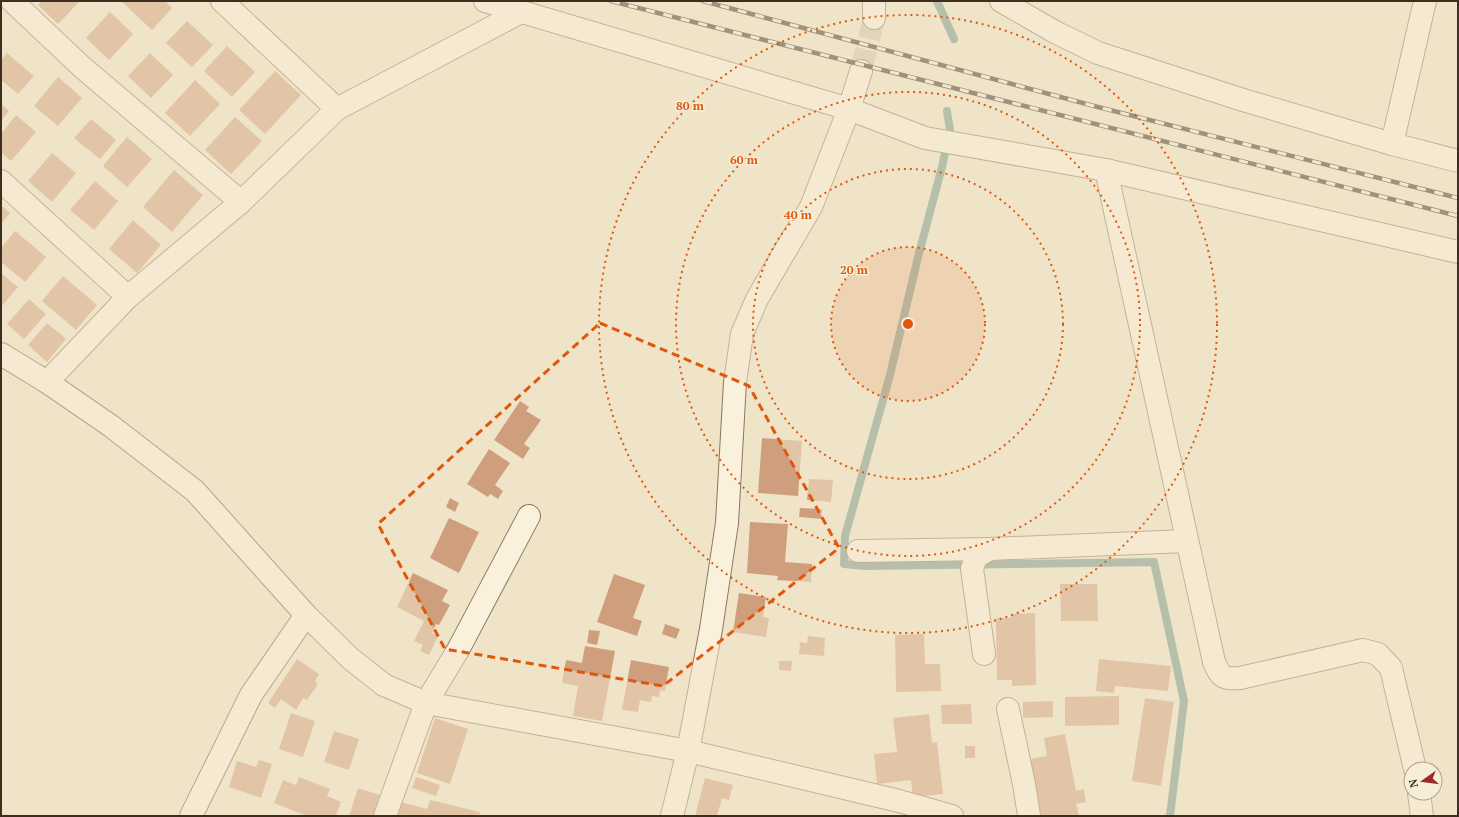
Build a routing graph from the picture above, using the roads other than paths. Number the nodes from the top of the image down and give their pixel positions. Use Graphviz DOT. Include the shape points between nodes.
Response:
graph roads {
  1 [pos="12,1"];
  2 [pos="222,1"];
  3 [pos="485,1"];
  4 [pos="1001,1"];
  5 [pos="1426,1"];
  6 [pos="521,12"];
  7 [pos="861,71"];
  8 [pos="337,109"];
  9 [pos="849,109"];
  10 [pos="1392,144"];
  11 [pos="1458,161"];
  12 [pos="1106,170"];
  13 [pos="1,181"];
  14 [pos="241,202"];
  15 [pos="1458,252"];
  16 [pos="128,297"];
  17 [pos="1,354"];
  18 [pos="47,382"];
  19 [pos="529,516"];
  20 [pos="1187,540"];
  21 [pos="990,549"];
  22 [pos="858,551"];
  23 [pos="306,615"];
  24 [pos="984,654"];
  25 [pos="426,703"];
  26 [pos="1008,709"];
  27 [pos="688,751"];
  28 [pos="1413,761"];
  29 [pos="1420,801"];
  30 [pos="191,816"];
  31 [pos="385,816"];
  32 [pos="672,816"];
  33 [pos="952,816"];
  34 [pos="1029,816"];
  35 [pos="1422,816"];
  1 -- 14 [label="street" via="82,67"];
  2 -- 8 [label="street"];
  3 -- 6 [label="street"];
  4 -- 10 [label="street" via="1055,32 1098,52 1243,100"];
  5 -- 10 [label="street"];
  6 -- 8 [label="street"];
  6 -- 9 [label="street"];
  7 -- 9 [label="street"];
  8 -- 14 [label="street"];
  9 -- 12 [label="street" via="925,138"];
  9 -- 27 [label="street" via="811,207 757,299 742,334 735,382 727,523 711,629"];
  10 -- 11 [label="street"];
  12 -- 15 [label="street"];
  12 -- 20 [label="street"];
  13 -- 16 [label="street"];
  14 -- 16 [label="street"];
  16 -- 18 [label="street"];
  17 -- 18 [label="street"];
  18 -- 23 [label="street" via="111,426 195,491"];
  19 -- 25 [label="street" via="458,650"];
  20 -- 21 [label="street"];
  20 -- 28 [label="street" via="1214,662 1219,673 1226,678 1240,678 1363,650 1378,654 1391,668"];
  21 -- 22 [label="street"];
  21 -- 24 [label="street" via="976,557 972,568"];
  23 -- 25 [label="street" via="351,659 384,685"];
  23 -- 30 [label="street" via="251,695"];
  25 -- 27 [label="street"];
  25 -- 31 [label="street"];
  26 -- 34 [label="street"];
  27 -- 32 [label="street"];
  27 -- 33 [label="street"];
  29 -- 35 [label="street"];
}
